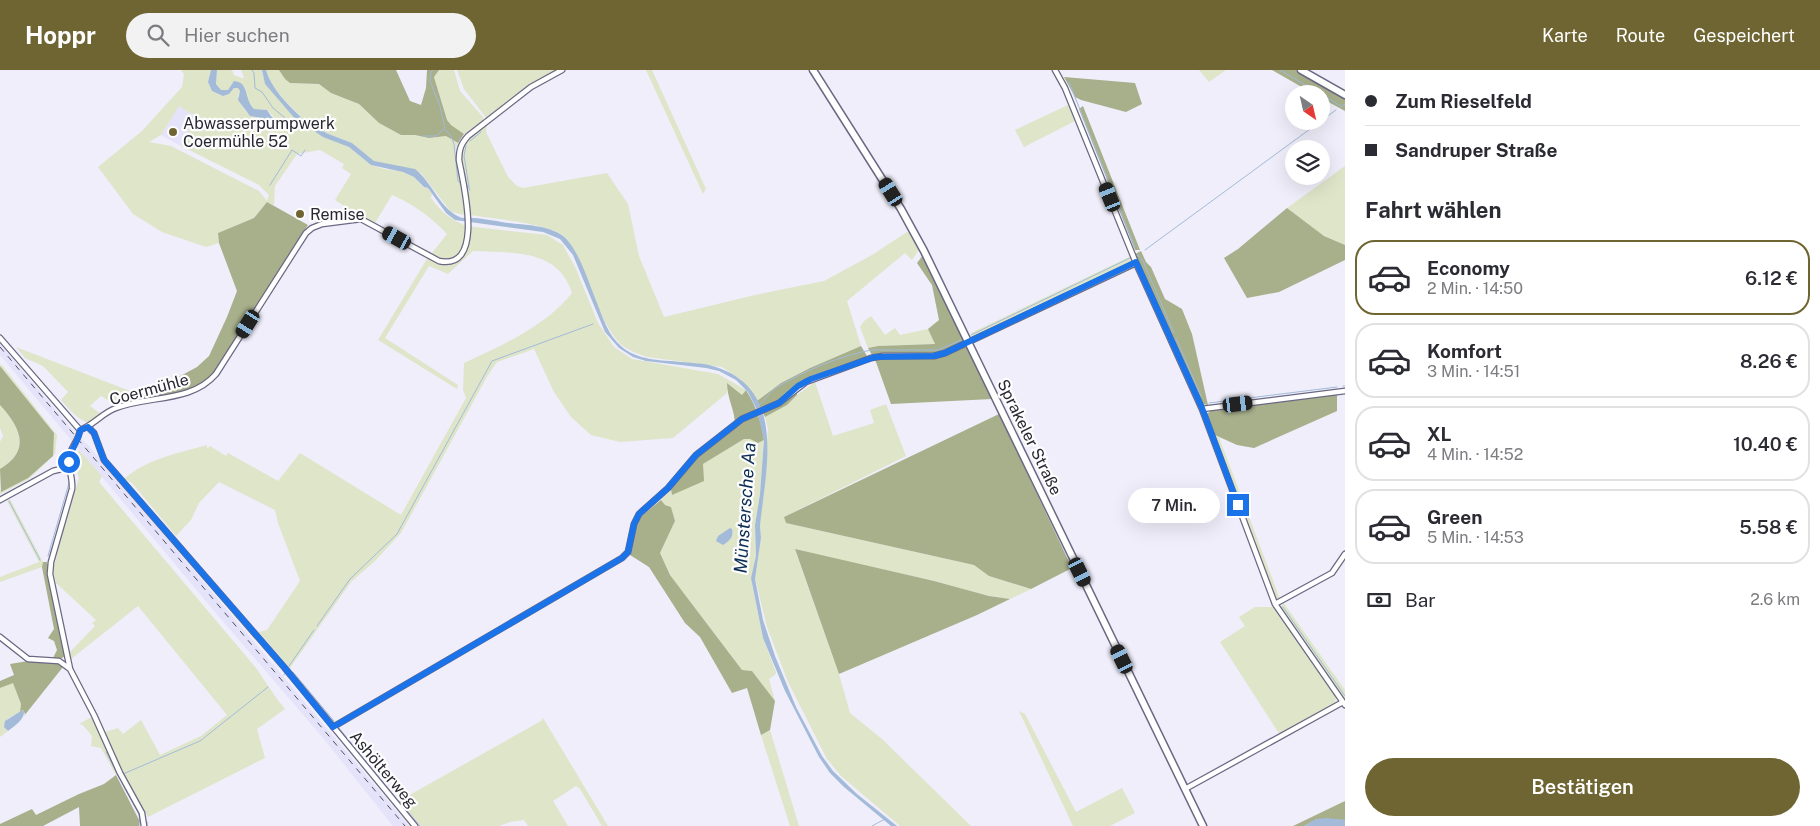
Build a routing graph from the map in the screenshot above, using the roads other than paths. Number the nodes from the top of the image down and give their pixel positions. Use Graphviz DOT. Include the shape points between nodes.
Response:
graph roads {
  1 [pos="562,70"];
  2 [pos="813,70"];
  3 [pos="1055,70"];
  4 [pos="1301,70"];
  5 [pos="1345,95"];
  6 [pos="1135,258"];
  7 [pos="0,338"];
  8 [pos="969,343"];
  9 [pos="1345,391"];
  10 [pos="1202,408"];
  11 [pos="88,427"];
  12 [pos="80,430"];
  13 [pos="70,467"];
  14 [pos="0,500"];
  15 [pos="1345,554"];
  16 [pos="1275,604"];
  17 [pos="0,637"];
  18 [pos="68,656"];
  19 [pos="59,661"];
  20 [pos="70,669"];
  21 [pos="1344,703"];
  22 [pos="333,727"];
  23 [pos="1185,789"];
  24 [pos="144,826"];
  25 [pos="415,826"];
  26 [pos="1203,826"];
  1 -- 11 [label="street, Coermühle" via="531,87 462,143 459,151 469,226 460,257 447,263 439,261 361,219 315,226 306,233 216,374 206,384 188,392 114,408"];
  2 -- 8 [label="main road, Sprakeler Straße" via="901,209"];
  3 -- 6 [label="street" via="1066,88"];
  4 -- 5 [label="main road"];
  6 -- 8 [label="street"];
  6 -- 10 [label="street"];
  7 -- 12 [label="street"];
  8 -- 22 [label="street" via="934,356 871,358 806,382 783,400 738,422 696,455 668,488 639,514 628,552 622,558"];
  8 -- 23 [label="main road, Sprakeler Straße"];
  9 -- 10 [label="street"];
  10 -- 16 [label="street"];
  11 -- 12 [label="street, Coermühle"];
  11 -- 22 [label="street, Ashölterweg" via="94,433 104,460"];
  12 -- 13 [label="street" via="70,452"];
  13 -- 14 [label="street" via="53,471"];
  13 -- 18 [label="street" via="72,489 50,574"];
  15 -- 16 [label="street" via="1332,573"];
  16 -- 21 [label="street"];
  17 -- 19 [label="street" via="28,659"];
  18 -- 19 [label="street"];
  18 -- 20 [label="street"];
  19 -- 20 [label="street"];
  20 -- 24 [label="street" via="142,813"];
  21 -- 23 [label="street"];
  22 -- 25 [label="street, Ashölterweg"];
  23 -- 26 [label="main road, Sprakeler Straße"];
}
